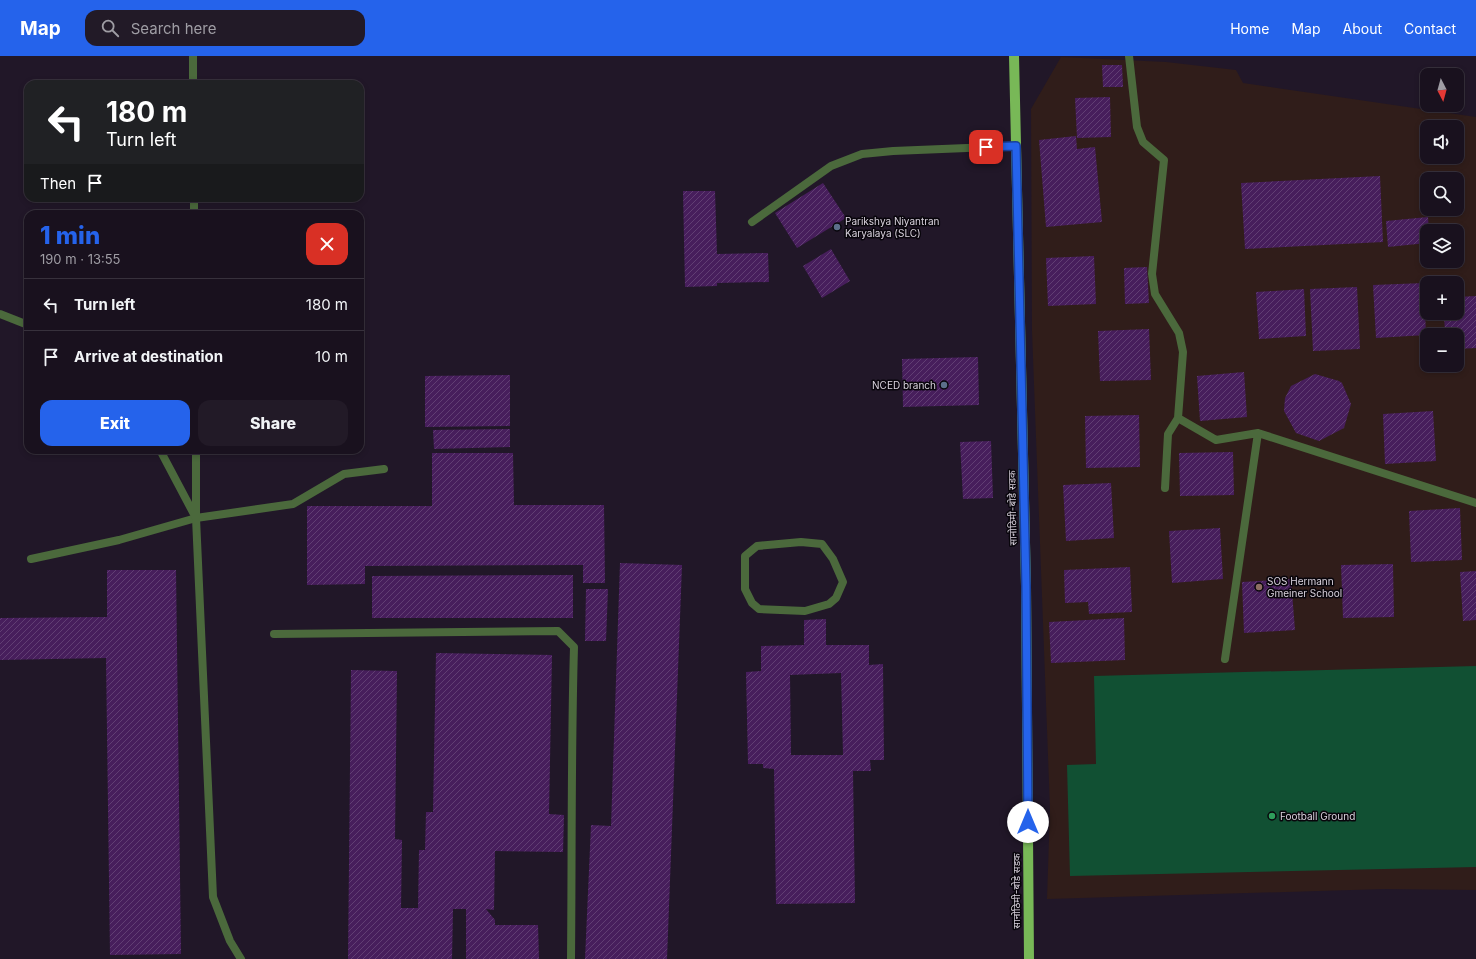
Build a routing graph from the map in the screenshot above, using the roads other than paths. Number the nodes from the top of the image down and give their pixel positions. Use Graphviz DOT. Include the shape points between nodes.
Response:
graph roads {
  1 [pos="193,56"];
  2 [pos="1014,56"];
  3 [pos="1129,56"];
  4 [pos="193,80"];
  5 [pos="1016,146"];
  6 [pos="752,222"];
  7 [pos="0,314"];
  8 [pos="24,323"];
  9 [pos="1178,418"];
  10 [pos="1258,433"];
  11 [pos="162,454"];
  12 [pos="196,454"];
  13 [pos="384,469"];
  14 [pos="1165,488"];
  15 [pos="1476,503"];
  16 [pos="196,518"];
  17 [pos="31,559"];
  18 [pos="745,589"];
  19 [pos="274,634"];
  20 [pos="1225,659"];
  21 [pos="241,959"];
  22 [pos="570,959"];
  23 [pos="1029,959"];
  1 -- 4 [label="street"];
  2 -- 5 [label="main road, सानोठिमी-बोडे सडक"];
  3 -- 9 [label="street" via="1137,127 1143,142 1164,160 1152,274 1155,294 1179,333 1183,352"];
  5 -- 6 [label="street" via="862,154 831,166"];
  5 -- 23 [label="main road, सानोठिमी-बोडे सडक" via="1026,586"];
  7 -- 8 [label="street"];
  9 -- 10 [label="street" via="1216,440"];
  9 -- 14 [label="street" via="1168,434"];
  10 -- 15 [label="street"];
  10 -- 20 [label="street"];
  11 -- 16 [label="street"];
  12 -- 16 [label="street"];
  13 -- 16 [label="street" via="344,474 294,504"];
  16 -- 17 [label="street" via="119,540"];
  16 -- 21 [label="street" via="213,897 230,941"];
  18 -- 18 [label="street" via="752,604 759,609 805,611 829,604 836,598 843,582 833,558 822,544 801,542 757,546 746,556"];
  19 -- 22 [label="street" via="558,631 574,647"];
}
